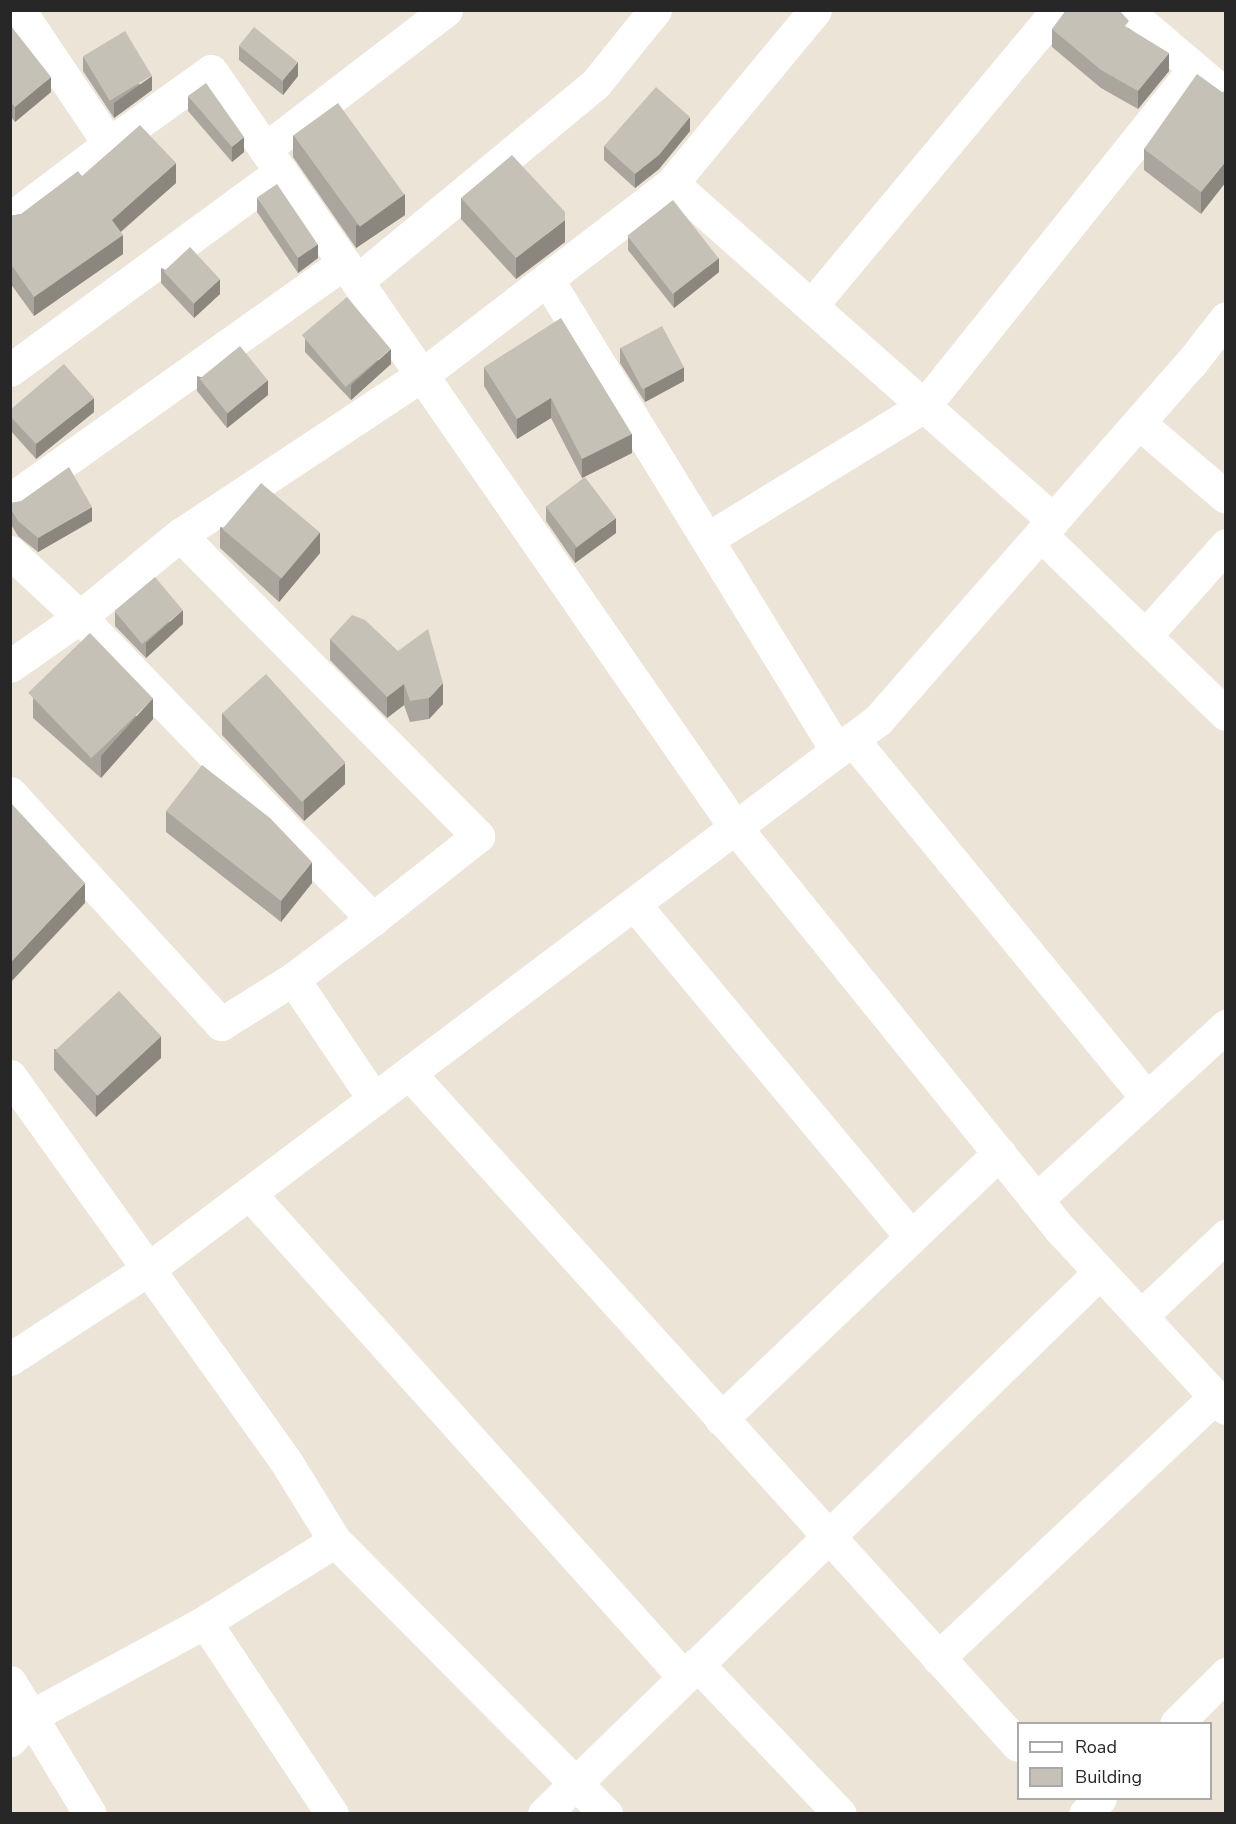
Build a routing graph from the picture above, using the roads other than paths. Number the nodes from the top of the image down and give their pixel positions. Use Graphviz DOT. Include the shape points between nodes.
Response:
graph roads {
  1 [pos="19,10"];
  2 [pos="446,10"];
  3 [pos="655,10"];
  4 [pos="815,10"];
  5 [pos="1058,10"];
  6 [pos="1126,10"];
  7 [pos="10,16"];
  8 [pos="1160,22"];
  9 [pos="1194,69"];
  10 [pos="1226,95"];
  11 [pos="109,144"];
  12 [pos="273,161"];
  13 [pos="672,183"];
  14 [pos="10,219"];
  15 [pos="350,272"];
  16 [pos="547,279"];
  17 [pos="811,306"];
  18 [pos="1226,318"];
  19 [pos="10,370"];
  20 [pos="422,375"];
  21 [pos="924,406"];
  22 [pos="1139,423"];
  23 [pos="1226,497"];
  24 [pos="10,500"];
  25 [pos="1047,527"];
  26 [pos="180,535"];
  27 [pos="707,539"];
  28 [pos="1226,546"];
  29 [pos="10,552"];
  30 [pos="80,617"];
  31 [pos="1145,636"];
  32 [pos="10,666"];
  33 [pos="1226,714"];
  34 [pos="845,745"];
  35 [pos="10,793"];
  36 [pos="735,827"];
  37 [pos="634,904"];
  38 [pos="373,919"];
  39 [pos="293,979"];
  40 [pos="1226,1026"];
  41 [pos="409,1073"];
  42 [pos="10,1076"];
  43 [pos="1147,1098"];
  44 [pos="374,1099"];
  45 [pos="999,1153"];
  46 [pos="249,1193"];
  47 [pos="1036,1200"];
  48 [pos="1226,1236"];
  49 [pos="912,1237"];
  50 [pos="147,1270"];
  51 [pos="1100,1272"];
  52 [pos="1141,1316"];
  53 [pos="10,1359"];
  54 [pos="1220,1402"];
  55 [pos="721,1419"];
  56 [pos="828,1538"];
  57 [pos="335,1541"];
  58 [pos="205,1622"];
  59 [pos="938,1658"];
  60 [pos="691,1670"];
  61 [pos="1226,1674"];
  62 [pos="10,1682"];
  63 [pos="1178,1722"];
  64 [pos="21,1728"];
  65 [pos="1017,1744"];
  66 [pos="576,1782"];
  67 [pos="1070,1800"];
  68 [pos="1098,1800"];
  69 [pos="90,1814"];
  70 [pos="332,1814"];
  71 [pos="544,1814"];
  72 [pos="606,1814"];
  73 [pos="840,1814"];
  74 [pos="1083,1814"];
  1 -- 7 [label="street"];
  1 -- 11 [label="street"];
  2 -- 12 [label="street"];
  3 -- 15 [label="street" via="596,82"];
  4 -- 13 [label="street"];
  5 -- 17 [label="street"];
  6 -- 8 [label="street"];
  8 -- 9 [label="street"];
  9 -- 10 [label="street"];
  9 -- 21 [label="street"];
  11 -- 12 [label="street" via="211,71"];
  11 -- 14 [label="street"];
  12 -- 15 [label="street"];
  12 -- 19 [label="street"];
  13 -- 16 [label="street"];
  13 -- 17 [label="street"];
  15 -- 20 [label="street"];
  15 -- 24 [label="street"];
  16 -- 20 [label="street"];
  16 -- 27 [label="street"];
  17 -- 21 [label="street"];
  18 -- 22 [label="street"];
  20 -- 26 [label="street"];
  20 -- 36 [label="street"];
  21 -- 25 [label="street"];
  21 -- 27 [label="street"];
  22 -- 23 [label="street"];
  22 -- 25 [label="street"];
  25 -- 31 [label="street"];
  25 -- 34 [label="street" via="878,720"];
  26 -- 30 [label="street"];
  26 -- 38 [label="street" via="478,836"];
  27 -- 34 [label="street"];
  28 -- 31 [label="street"];
  29 -- 30 [label="street"];
  30 -- 32 [label="street"];
  30 -- 38 [label="street"];
  31 -- 33 [label="street"];
  34 -- 36 [label="street"];
  34 -- 43 [label="street"];
  35 -- 39 [label="street" via="221,1024"];
  36 -- 37 [label="street"];
  36 -- 45 [label="street"];
  37 -- 41 [label="street"];
  37 -- 49 [label="street"];
  38 -- 39 [label="street"];
  39 -- 44 [label="street"];
  40 -- 43 [label="street"];
  41 -- 44 [label="street"];
  41 -- 55 [label="street"];
  42 -- 50 [label="street"];
  43 -- 47 [label="street"];
  44 -- 46 [label="street"];
  45 -- 47 [label="street"];
  45 -- 49 [label="street"];
  46 -- 50 [label="street"];
  46 -- 60 [label="street"];
  47 -- 51 [label="street"];
  48 -- 52 [label="street"];
  49 -- 55 [label="street"];
  50 -- 53 [label="street"];
  50 -- 57 [label="street" via="285,1460"];
  51 -- 52 [label="street"];
  51 -- 56 [label="street"];
  52 -- 54 [label="street"];
  54 -- 59 [label="street"];
  55 -- 56 [label="street"];
  56 -- 59 [label="street"];
  56 -- 60 [label="street"];
  57 -- 58 [label="street"];
  57 -- 66 [label="street"];
  58 -- 64 [label="street"];
  58 -- 70 [label="street"];
  59 -- 65 [label="street"];
  60 -- 66 [label="street"];
  60 -- 73 [label="street"];
  61 -- 63 [label="street"];
  62 -- 64 [label="street"];
  64 -- 69 [label="street"];
  66 -- 71 [label="street"];
  66 -- 72 [label="street"];
  67 -- 74 [label="street"];
  68 -- 74 [label="street"];
}
